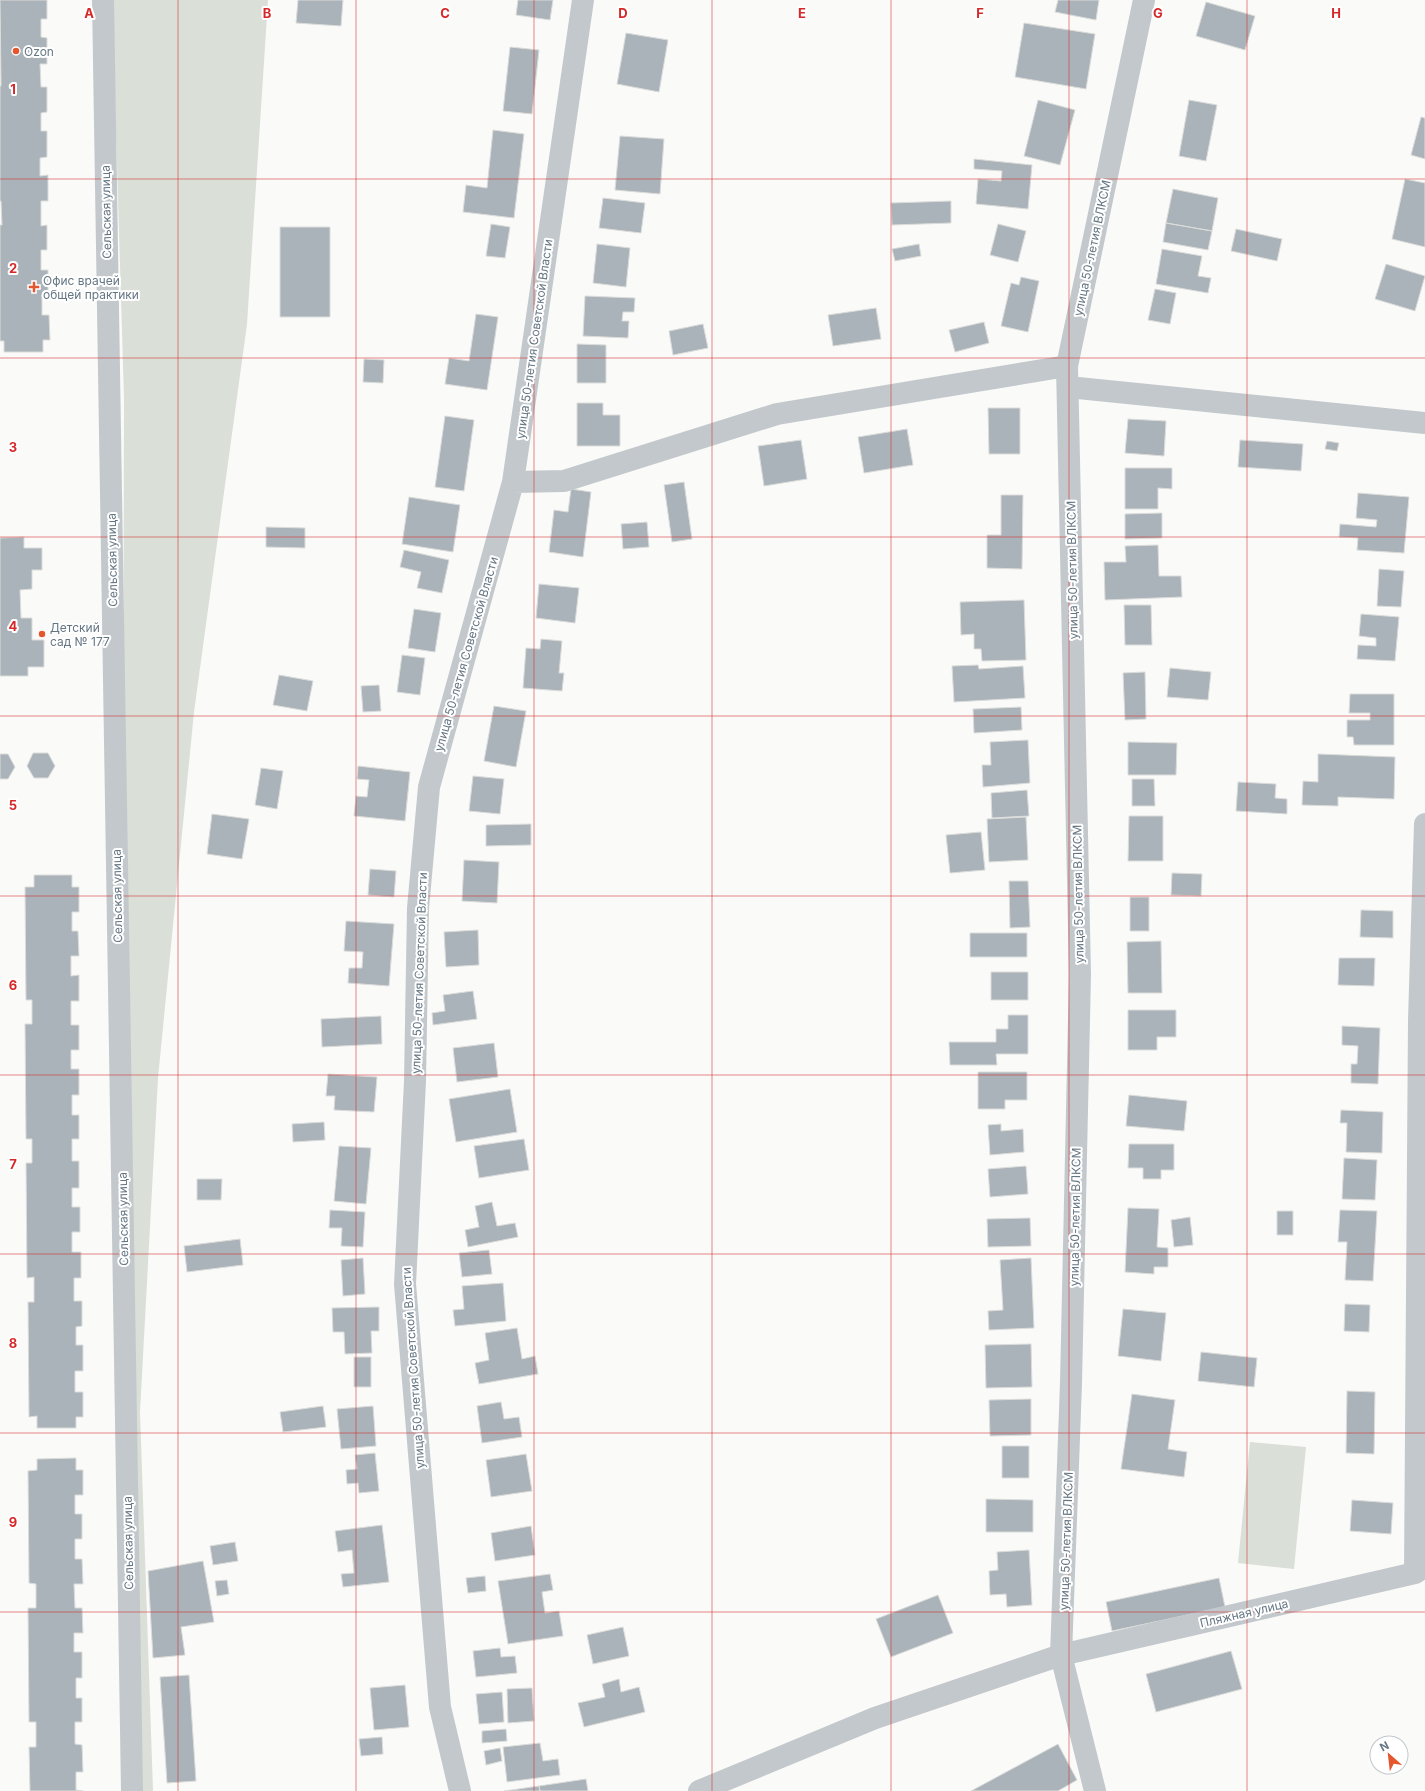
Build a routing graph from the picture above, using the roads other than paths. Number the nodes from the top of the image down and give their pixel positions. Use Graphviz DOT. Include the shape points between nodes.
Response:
graph roads {
  1 [pos="103,0"];
  2 [pos="583,0"];
  3 [pos="1144,0"];
  4 [pos="1067,377"];
  5 [pos="1425,423"];
  6 [pos="514,482"];
  7 [pos="1425,824"];
  8 [pos="1420,1570"];
  9 [pos="1061,1656"];
  10 [pos="132,1791"];
  11 [pos="460,1791"];
  12 [pos="699,1791"];
  13 [pos="1095,1791"];
  1 -- 10 [label="street, Сельская улица"];
  2 -- 6 [label="street, улица 50-летия Советской Власти"];
  3 -- 4 [label="street, улица 50-летия ВЛКСМ"];
  4 -- 5 [label="street"];
  4 -- 6 [label="street" via="777,414 564,480"];
  4 -- 9 [label="street, улица 50-летия ВЛКСМ" via="1080,974 1072,1383"];
  6 -- 11 [label="street, улица 50-летия Советской Власти" via="429,787 418,908 415,1081 405,1284 440,1707"];
  7 -- 8 [label="street" via="1420,1020"];
  8 -- 9 [label="street, Пляжная улица"];
  9 -- 12 [label="street, Пляжная улица" via="875,1718"];
  9 -- 13 [label="street, улица 50-летия ВЛКСМ"];
}
